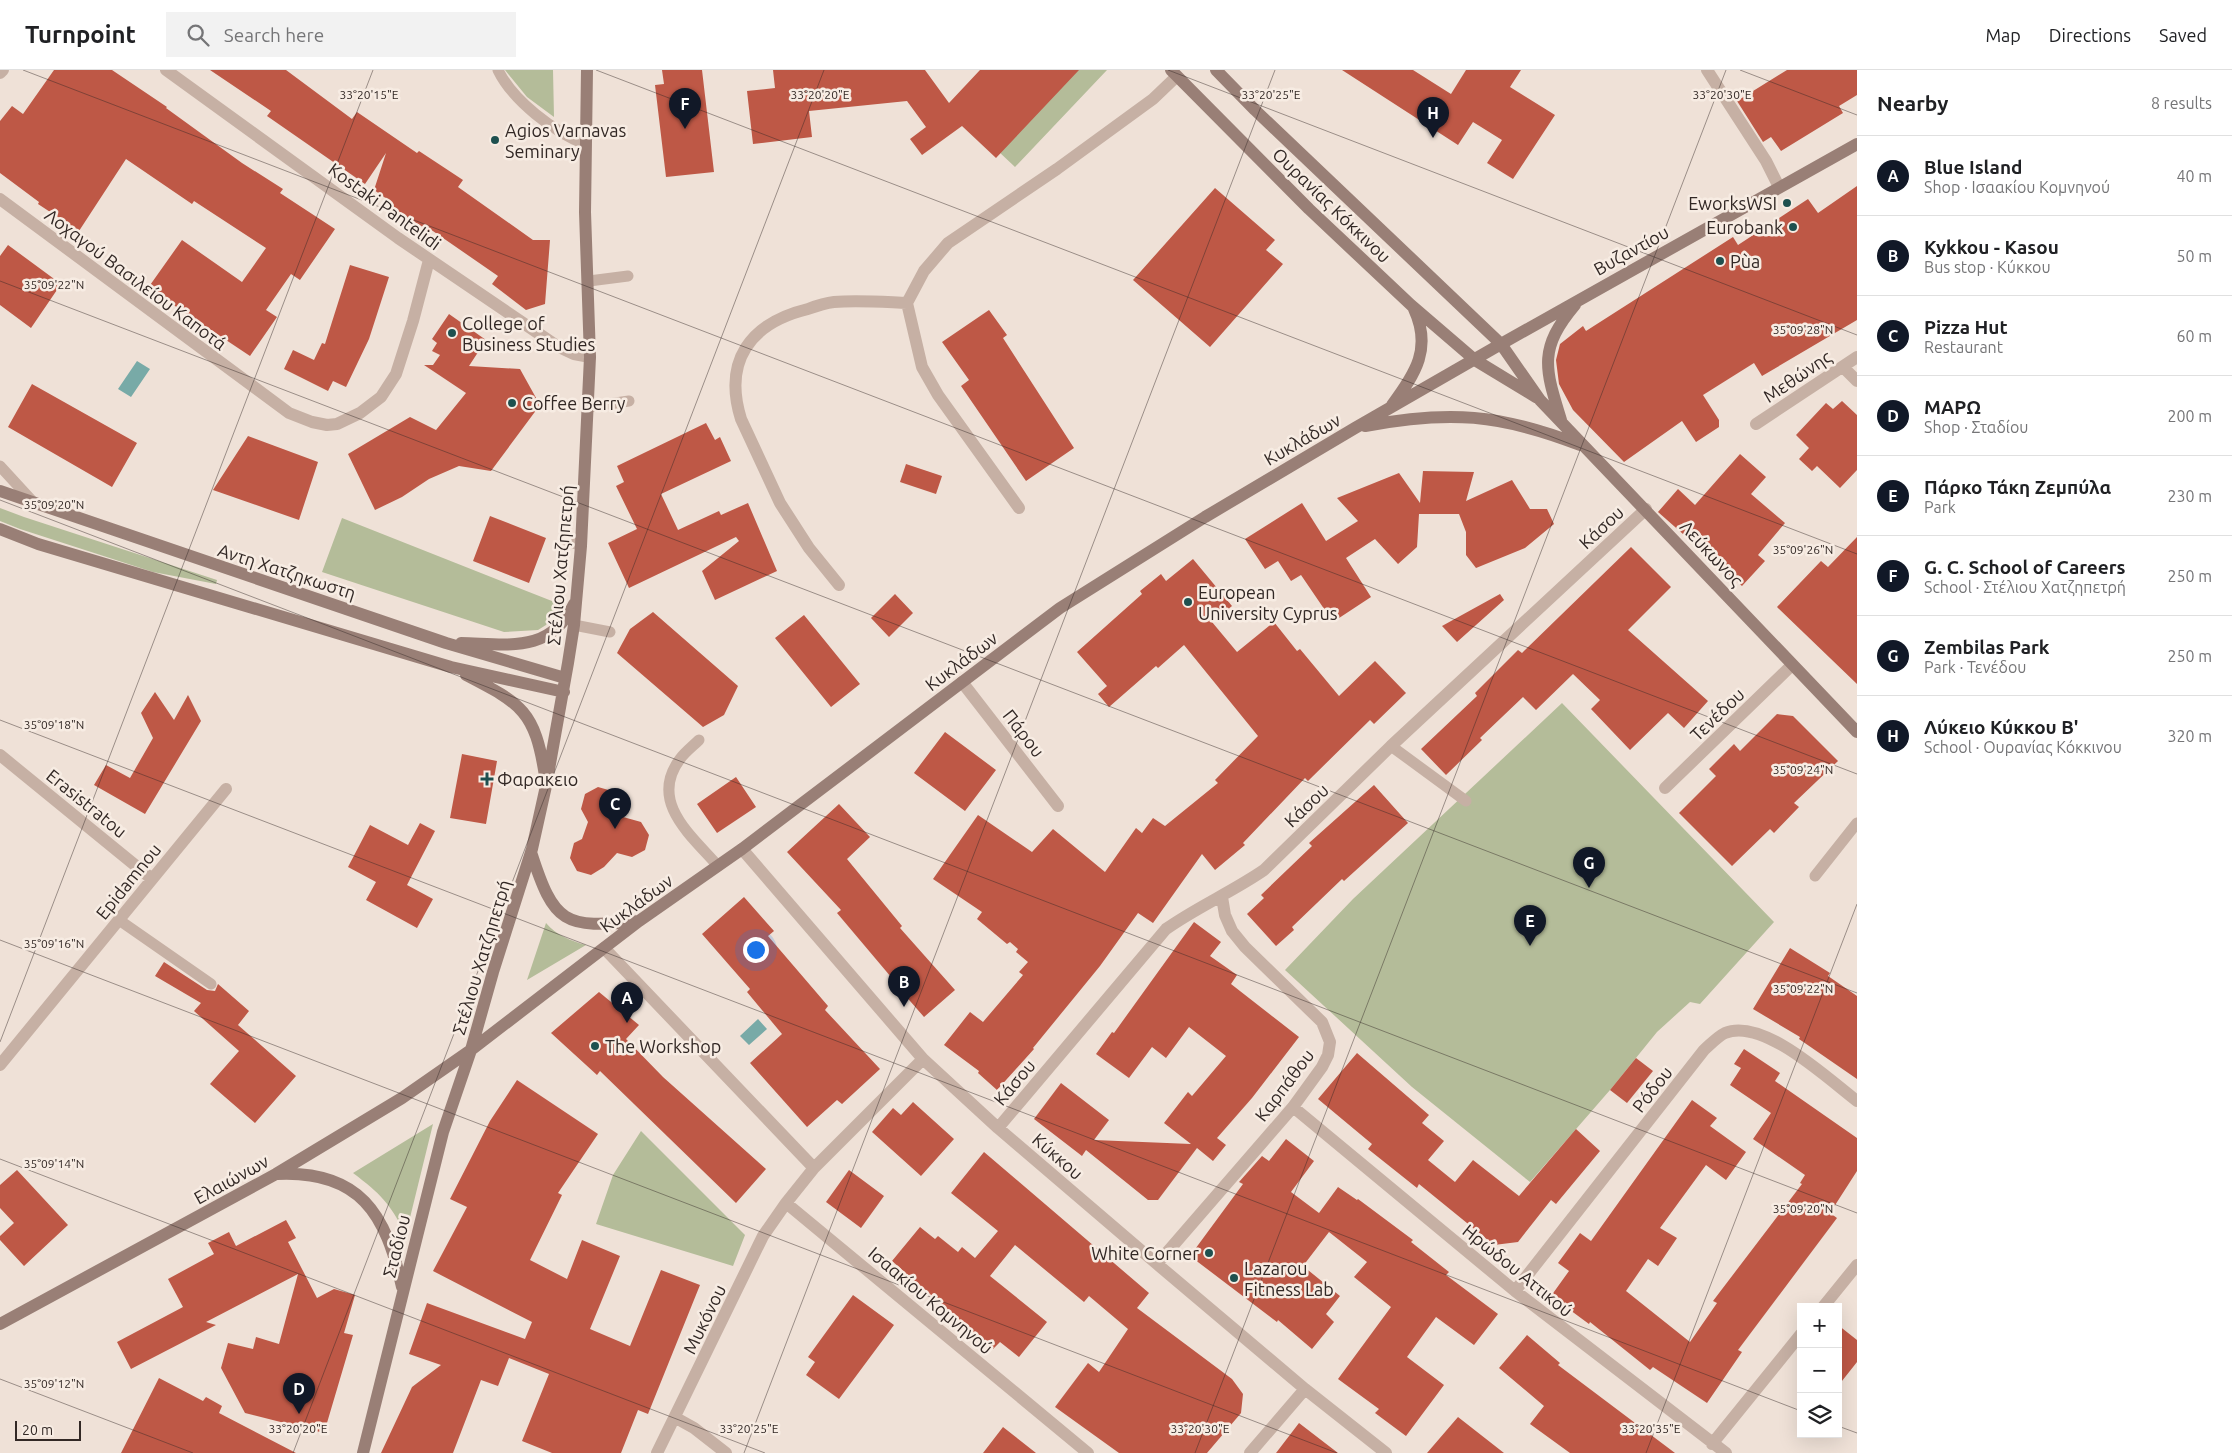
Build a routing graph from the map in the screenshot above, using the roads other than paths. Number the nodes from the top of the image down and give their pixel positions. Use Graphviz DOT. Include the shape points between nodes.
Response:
graph roads {
  1 [pos="4,70"];
  2 [pos="166,70"];
  3 [pos="498,70"];
  4 [pos="587,70"];
  5 [pos="1216,70"];
  6 [pos="1707,70"];
  7 [pos="0,73"];
  8 [pos="1174,74"];
  9 [pos="585,144"];
  10 [pos="1857,144"];
  11 [pos="1780,187"];
  12 [pos="0,199"];
  13 [pos="429,260"];
  14 [pos="628,276"];
  15 [pos="589,281"];
  16 [pos="1581,299"];
  17 [pos="907,304"];
  18 [pos="1412,305"];
  19 [pos="1501,344"];
  20 [pos="590,357"];
  21 [pos="1857,357"];
  22 [pos="1475,360"];
  23 [pos="1842,367"];
  24 [pos="1857,381"];
  25 [pos="1540,400"];
  26 [pos="630,401"];
  27 [pos="588,407"];
  28 [pos="1389,409"];
  29 [pos="1562,422"];
  30 [pos="1756,424"];
  31 [pos="1355,428"];
  32 [pos="1585,446"];
  33 [pos="0,466"];
  34 [pos="0,491"];
  35 [pos="36,505"];
  36 [pos="1019,508"];
  37 [pos="1646,509"];
  38 [pos="0,529"];
  39 [pos="566,540"];
  40 [pos="581,546"];
  41 [pos="839,585"];
  42 [pos="578,590"];
  43 [pos="574,625"];
  44 [pos="610,632"];
  45 [pos="446,643"];
  46 [pos="1792,665"];
  47 [pos="451,667"];
  48 [pos="565,678"];
  49 [pos="962,682"];
  50 [pos="564,692"];
  51 [pos="1857,732"];
  52 [pos="699,740"];
  53 [pos="1391,746"];
  54 [pos="0,755"];
  55 [pos="546,786"];
  56 [pos="1665,788"];
  57 [pos="226,789"];
  58 [pos="1466,801"];
  59 [pos="1058,806"];
  60 [pos="1857,823"];
  61 [pos="742,849"];
  62 [pos="531,852"];
  63 [pos="718,866"];
  64 [pos="1815,876"];
  65 [pos="152,879"];
  66 [pos="1222,897"];
  67 [pos="119,920"];
  68 [pos="639,921"];
  69 [pos="604,948"];
  70 [pos="211,984"];
  71 [pos="471,1050"];
  72 [pos="923,1059"];
  73 [pos="0,1065"];
  74 [pos="1857,1101"];
  75 [pos="1293,1107"];
  76 [pos="998,1128"];
  77 [pos="814,1168"];
  78 [pos="276,1174"];
  79 [pos="786,1203"];
  80 [pos="1156,1264"];
  81 [pos="1857,1264"];
  82 [pos="403,1290"];
  83 [pos="1515,1291"];
  84 [pos="1826,1303"];
  85 [pos="0,1324"];
  86 [pos="1797,1339"];
  87 [pos="1305,1389"];
  88 [pos="676,1418"];
  89 [pos="1712,1444"];
  90 [pos="363,1453"];
  91 [pos="658,1453"];
  92 [pos="726,1453"];
  93 [pos="1088,1453"];
  94 [pos="1250,1453"];
  95 [pos="1386,1453"];
  96 [pos="1726,1453"];
  1 -- 7 [label="street"];
  2 -- 13 [label="street, Kostaki Pantelidi"];
  3 -- 9 [label="lane" via="511,89 542,118"];
  4 -- 9 [label="main road, Στέλιου Χατζηπετρή"];
  5 -- 19 [label="main road, Ουρανίας Κόκκινου"];
  6 -- 11 [label="street"];
  8 -- 17 [label="street" via="1154,99 948,243 924,271"];
  8 -- 18 [label="main road, Ουρανίας Κόκκινου" via="1309,209"];
  9 -- 15 [label="main road, Στέλιου Χατζηπετρή"];
  10 -- 11 [label="main road, Βυζαντίου"];
  11 -- 16 [label="main road, Βυζαντίου"];
  12 -- 13 [label="street, Λοχαγού Βασιλείου Καποτά" via="289,413 327,425 360,413 381,397 396,374 414,321"];
  13 -- 20 [label="street, Kostaki Pantelidi" via="557,346"];
  14 -- 15 [label="lane"];
  15 -- 20 [label="main road, Στέλιου Χατζηπετρή"];
  16 -- 19 [label="main road, Βυζαντίου"];
  16 -- 29 [label="main road" via="1556,329 1548,350 1548,374"];
  17 -- 36 [label="street" via="922,367 938,396"];
  17 -- 41 [label="street" via="832,302 794,312 758,333 737,366 736,397 745,428 780,503 809,548"];
  18 -- 22 [label="main road, Ουρανίας Κόκκινου"];
  18 -- 28 [label="main road" via="1423,331 1422,348 1410,379"];
  19 -- 22 [label="main road, Κυκλάδων"];
  19 -- 25 [label="main road, Λεύκωνος"];
  20 -- 27 [label="main road, Στέλιου Χατζηπετρή"];
  21 -- 23 [label="street, Μεθώνης"];
  22 -- 25 [label="main road, Λεύκωνος"];
  22 -- 28 [label="main road, Κυκλάδων"];
  23 -- 24 [label="street"];
  23 -- 30 [label="street, Μεθώνης"];
  25 -- 29 [label="main road, Λεύκωνος"];
  26 -- 27 [label="lane"];
  27 -- 40 [label="main road, Στέλιου Χατζηπετρή"];
  28 -- 31 [label="main road, Κυκλάδων"];
  29 -- 32 [label="main road, Λεύκωνος"];
  31 -- 32 [label="main road" via="1412,418 1477,417 1531,428"];
  31 -- 49 [label="main road, Κυκλάδων" via="1060,608"];
  32 -- 37 [label="main road, Λεύκωνος"];
  33 -- 35 [label="lane"];
  34 -- 35 [label="main road, Αντη Χατζηκωστη"];
  35 -- 45 [label="main road, Αντη Χατζηκωστη"];
  37 -- 46 [label="main road, Λεύκωνος"];
  37 -- 53 [label="street, Κάσου"];
  38 -- 47 [label="main road" via="38,544"];
  39 -- 40 [label="lane"];
  40 -- 42 [label="main road, Στέλιου Χατζηπετρή"];
  42 -- 43 [label="main road, Στέλιου Χατζηπετρή"];
  42 -- 45 [label="main road" via="561,625 541,639 497,645"];
  43 -- 44 [label="lane"];
  43 -- 48 [label="main road, Στέλιου Χατζηπετρή"];
  45 -- 48 [label="main road, Αντη Χατζηκωστη"];
  46 -- 51 [label="main road, Λεύκωνος"];
  46 -- 56 [label="street, Τενέδου"];
  47 -- 50 [label="main road"];
  47 -- 55 [label="main road" via="512,700 527,715 540,752"];
  48 -- 50 [label="main road, Στέλιου Χατζηπετρή"];
  49 -- 59 [label="street, Πάρου"];
  49 -- 61 [label="main road, Κυκλάδων"];
  50 -- 55 [label="main road, Στέλιου Χατζηπετρή"];
  52 -- 63 [label="lane" via="672,772 670,802 685,828"];
  53 -- 58 [label="lane"];
  53 -- 66 [label="street, Κάσου" via="1264,870"];
  54 -- 65 [label="street, Erasistratou"];
  55 -- 62 [label="main road, Στέλιου Χατζηπετρή"];
  57 -- 65 [label="street, Epidamnou"];
  60 -- 64 [label="lane"];
  61 -- 63 [label="main road, Κυκλάδων"];
  61 -- 72 [label="street, Κύκκου"];
  62 -- 68 [label="main road" via="544,892 551,904 570,919 590,925"];
  62 -- 71 [label="main road, Στέλιου Χατζηπετρή"];
  63 -- 68 [label="main road, Κυκλάδων"];
  65 -- 67 [label="street, Epidamnou"];
  66 -- 75 [label="street, Καρπάθου" via="1232,931 1315,1013 1330,1042 1322,1067"];
  66 -- 76 [label="street, Κάσου" via="1166,929"];
  67 -- 70 [label="lane"];
  67 -- 73 [label="street, Epidamnou"];
  68 -- 69 [label="main road, Κυκλάδων"];
  69 -- 71 [label="main road, Κυκλάδων"];
  69 -- 77 [label="street"];
  71 -- 78 [label="main road, Ελαιώνων" via="402,1098"];
  71 -- 82 [label="main road, Σταδίου" via="443,1132"];
  72 -- 76 [label="street, Κύκκου"];
  72 -- 77 [label="street"];
  74 -- 83 [label="street, Ρόδου" via="1778,1041 1755,1032 1726,1033 1704,1050"];
  75 -- 80 [label="street, Καρπάθου"];
  75 -- 83 [label="street, Ηρώδου Αττικού"];
  76 -- 80 [label="street, Κύκκου"];
  77 -- 79 [label="street"];
  78 -- 82 [label="main road" via="316,1176 336,1182 358,1195 388,1234"];
  78 -- 85 [label="main road, Ελαιώνων"];
  79 -- 88 [label="street, Μυκόνου" via="762,1236"];
  79 -- 93 [label="street, Ισαακίου Κομνηνού"];
  80 -- 87 [label="street, Κύκκου"];
  81 -- 84 [label="street"];
  82 -- 90 [label="main road, Σταδίου"];
  83 -- 89 [label="street, Ηρώδου Αττικού"];
  86 -- 89 [label="street"];
  87 -- 94 [label="street"];
  87 -- 95 [label="street, Κύκκου"];
  88 -- 91 [label="street, Μυκόνου"];
  88 -- 92 [label="street"];
  89 -- 96 [label="street, Ηρώδου Αττικού"];
}
